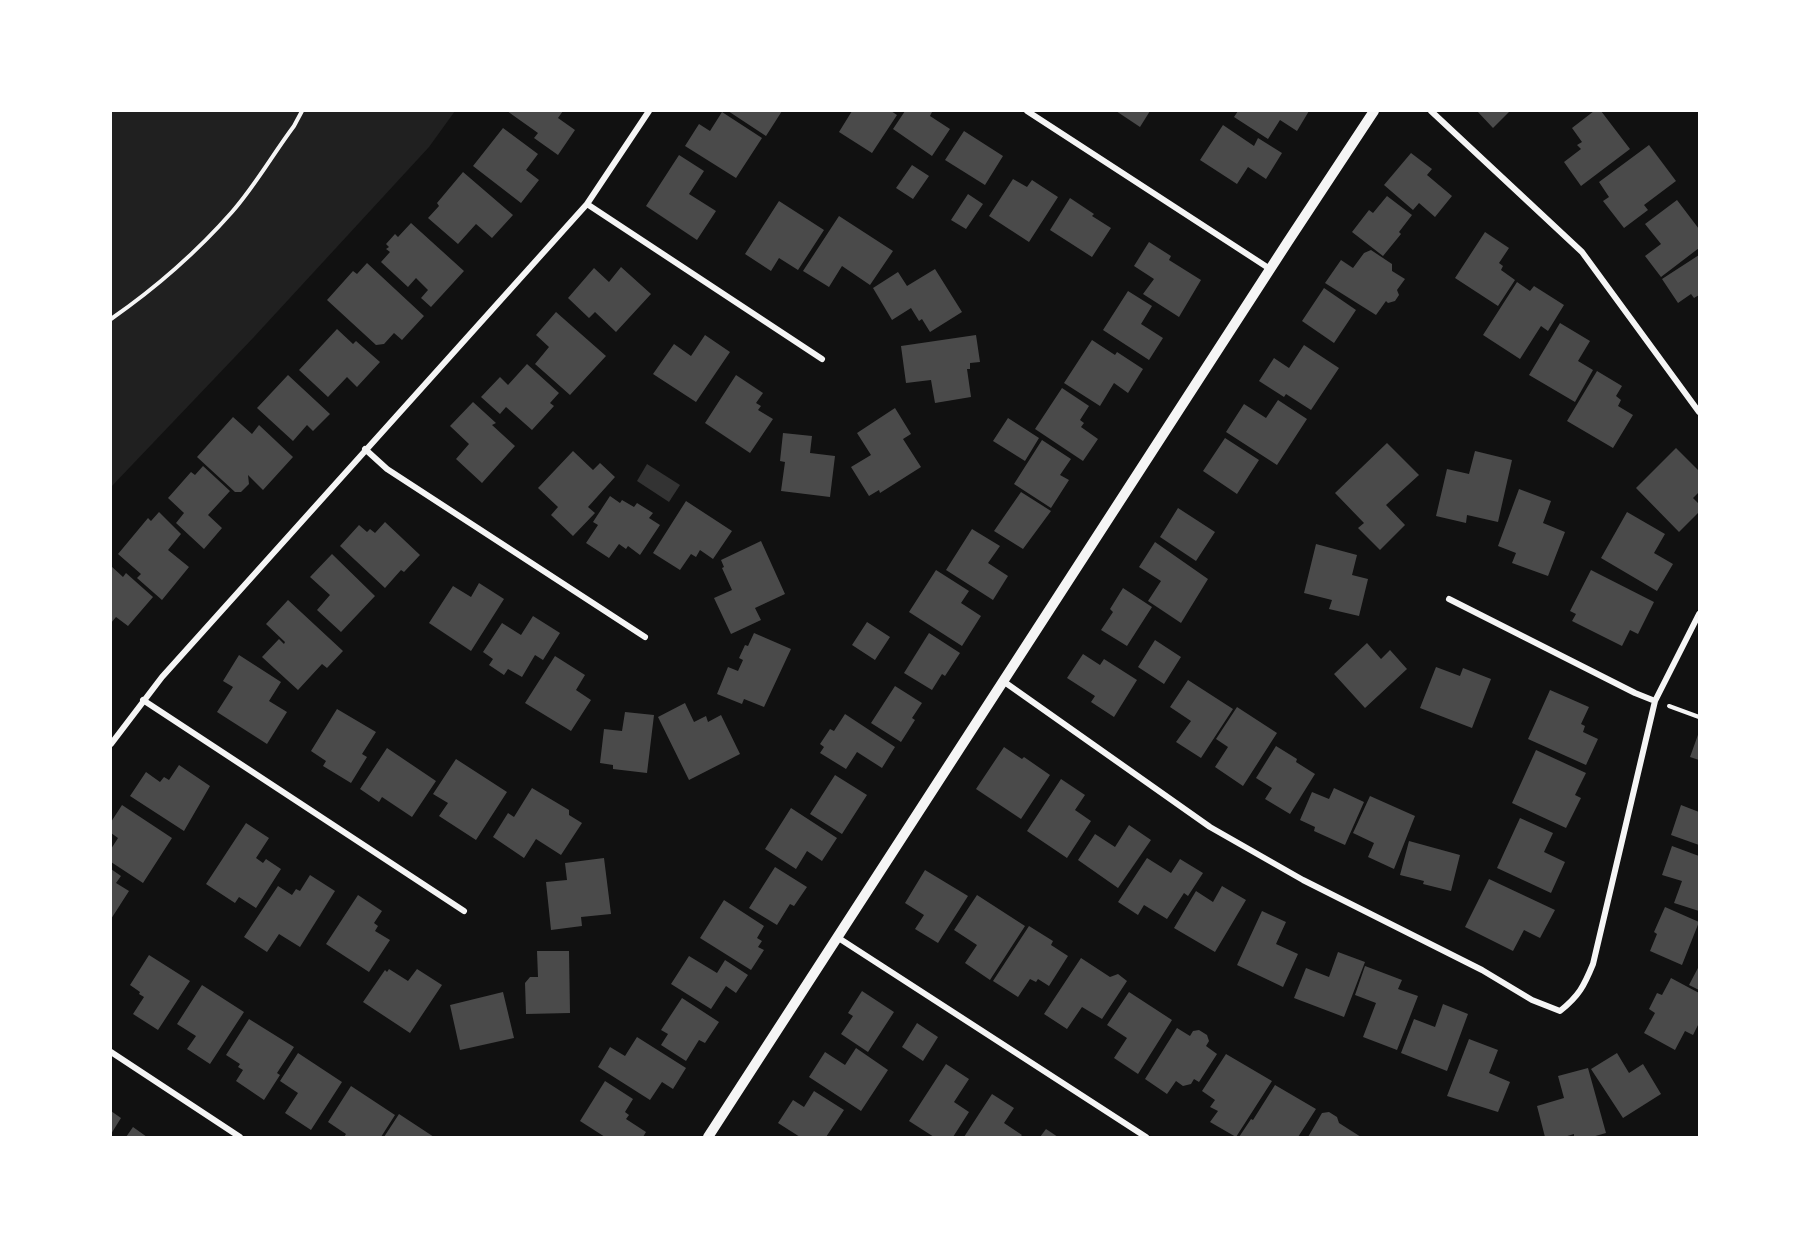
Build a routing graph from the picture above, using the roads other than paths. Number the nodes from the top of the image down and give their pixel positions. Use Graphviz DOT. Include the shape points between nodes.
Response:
graph roads {
  1 [pos="649,111"];
  2 [pos="1027,111"];
  3 [pos="1374,111"];
  4 [pos="1431,111"];
  5 [pos="587,204"];
  6 [pos="1270,269"];
  7 [pos="822,359"];
  8 [pos="1699,412"];
  9 [pos="365,449"];
  10 [pos="1449,599"];
  11 [pos="1699,614"];
  12 [pos="645,637"];
  13 [pos="1003,681"];
  14 [pos="142,700"];
  15 [pos="1655,701"];
  16 [pos="111,744"];
  17 [pos="465,911"];
  18 [pos="836,937"];
  19 [pos="111,1052"];
  20 [pos="240,1137"];
  21 [pos="708,1137"];
  22 [pos="1146,1137"];
  1 -- 5 [label="street"];
  2 -- 6 [label="street"];
  3 -- 6 [label="street"];
  4 -- 8 [label="street" via="1582,252"];
  5 -- 7 [label="street"];
  5 -- 9 [label="street"];
  6 -- 13 [label="street"];
  9 -- 12 [label="street" via="387,469"];
  9 -- 14 [label="street"];
  10 -- 15 [label="street"];
  11 -- 15 [label="street"];
  13 -- 15 [label="street" via="1210,827 1303,880 1560,1011 1583,988 1593,964"];
  13 -- 18 [label="street"];
  14 -- 16 [label="street"];
  14 -- 17 [label="street"];
  18 -- 21 [label="street"];
  18 -- 22 [label="street"];
  19 -- 20 [label="street"];
}
